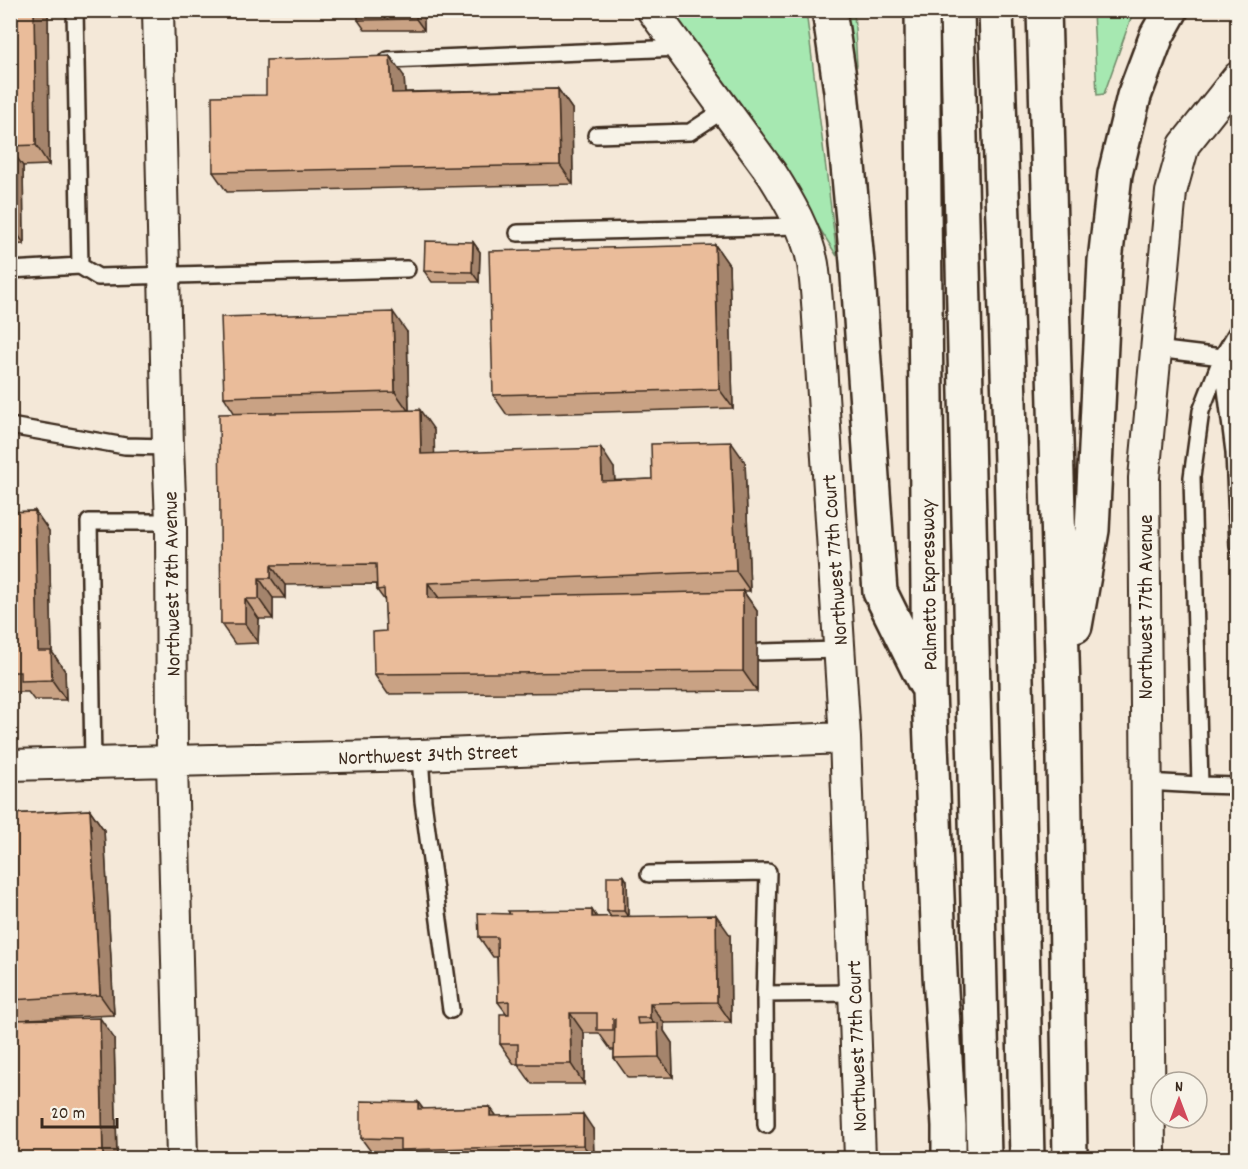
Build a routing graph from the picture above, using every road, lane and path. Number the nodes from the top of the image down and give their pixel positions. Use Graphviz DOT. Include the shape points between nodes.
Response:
graph roads {
  1 [pos="75,10"];
  2 [pos="158,10"];
  3 [pos="652,10"];
  4 [pos="829,10"];
  5 [pos="922,10"];
  6 [pos="957,10"];
  7 [pos="996,10"];
  8 [pos="1044,10"];
  9 [pos="1172,10"];
  10 [pos="680,48"];
  11 [pos="388,60"];
  12 [pos="1238,77"];
  13 [pos="725,109"];
  14 [pos="596,135"];
  15 [pos="800,226"];
  16 [pos="519,233"];
  17 [pos="80,266"];
  18 [pos="407,269"];
  19 [pos="10,270"];
  20 [pos="165,275"];
  21 [pos="1238,330"];
  22 [pos="1156,349"];
  23 [pos="1222,357"];
  24 [pos="10,426"];
  25 [pos="168,447"];
  26 [pos="171,522"];
  27 [pos="1238,547"];
  28 [pos="840,650"];
  29 [pos="761,652"];
  30 [pos="930,691"];
  31 [pos="1063,693"];
  32 [pos="845,738"];
  33 [pos="420,755"];
  34 [pos="172,762"];
  35 [pos="93,763"];
  36 [pos="10,765"];
  37 [pos="1146,782"];
  38 [pos="1200,785"];
  39 [pos="1238,786"];
  40 [pos="649,874"];
  41 [pos="855,993"];
  42 [pos="765,994"];
  43 [pos="451,1010"];
  44 [pos="766,1125"];
  45 [pos="183,1158"];
  46 [pos="860,1158"];
  47 [pos="949,1158"];
  48 [pos="984,1158"];
  49 [pos="1027,1158"];
  50 [pos="1070,1158"];
  51 [pos="1149,1158"];
  1 -- 17 [label="lane"];
  2 -- 20 [label="street, Northwest 78th Avenue"];
  3 -- 10 [label="street, Northwest 77th Court"];
  4 -- 30 [label="highway" via="857,262 880,592"];
  5 -- 30 [label="highway, Palmetto Expressway"];
  6 -- 48 [label="highway"];
  7 -- 49 [label="highway"];
  8 -- 31 [label="highway"];
  9 -- 31 [label="highway" via="1157,35 1134,96 1115,174 1105,261 1092,530"];
  10 -- 11 [label="lane"];
  10 -- 13 [label="street, Northwest 77th Court"];
  12 -- 22 [label="street, Northwest 77th Avenue" via="1184,146 1171,192"];
  13 -- 14 [label="lane" via="690,132"];
  13 -- 15 [label="street, Northwest 77th Court" via="778,183"];
  15 -- 16 [label="lane"];
  15 -- 28 [label="street, Northwest 77th Court" via="815,283"];
  17 -- 19 [label="lane"];
  17 -- 20 [label="lane" via="98,277"];
  18 -- 20 [label="lane"];
  20 -- 25 [label="street, Northwest 78th Avenue"];
  21 -- 23 [label="lane"];
  22 -- 23 [label="lane"];
  22 -- 37 [label="street, Northwest 77th Avenue" via="1144,478"];
  23 -- 27 [label="lane" via="1234,452"];
  23 -- 38 [label="lane" via="1201,411 1192,477"];
  24 -- 25 [label="lane" via="124,446"];
  25 -- 26 [label="street, Northwest 78th Avenue"];
  26 -- 34 [label="street, Northwest 78th Avenue"];
  26 -- 35 [label="lane" via="89,522"];
  28 -- 29 [label="lane"];
  28 -- 32 [label="street, Northwest 77th Court"];
  30 -- 47 [label="highway, Palmetto Expressway"];
  31 -- 50 [label="highway"];
  32 -- 33 [label="street, Northwest 34th Street"];
  32 -- 41 [label="street, Northwest 77th Court"];
  33 -- 34 [label="street, Northwest 34th Street"];
  33 -- 43 [label="lane"];
  34 -- 35 [label="street, Northwest 34th Street"];
  34 -- 45 [label="street, Northwest 78th Avenue"];
  35 -- 36 [label="street, Northwest 34th Street"];
  37 -- 38 [label="lane"];
  37 -- 51 [label="street, Northwest 77th Avenue"];
  38 -- 39 [label="lane"];
  40 -- 42 [label="lane" via="768,872"];
  41 -- 42 [label="lane"];
  41 -- 46 [label="street, Northwest 77th Court"];
  42 -- 44 [label="lane"];
}
